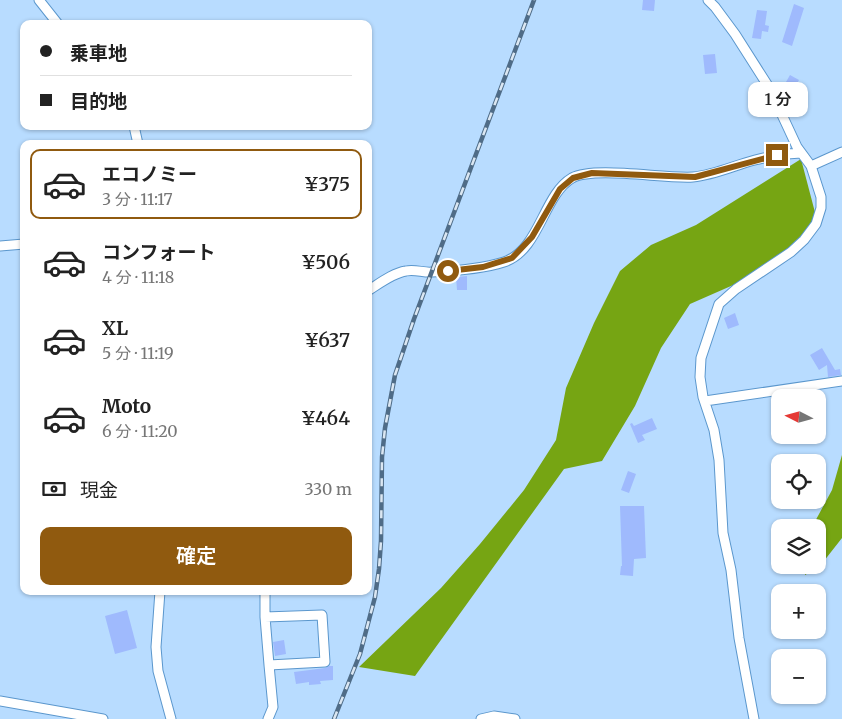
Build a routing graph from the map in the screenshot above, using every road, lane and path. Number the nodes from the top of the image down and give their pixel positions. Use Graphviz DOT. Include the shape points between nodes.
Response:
graph roads {
  1 [pos="39,0"];
  2 [pos="708,0"];
  3 [pos="55,20"];
  4 [pos="842,152"];
  5 [pos="800,153"];
  6 [pos="810,166"];
  7 [pos="20,244"];
  8 [pos="0,246"];
  9 [pos="372,288"];
  10 [pos="842,381"];
  11 [pos="705,402"];
  12 [pos="160,595"];
  13 [pos="265,595"];
  14 [pos="265,616"];
  15 [pos="269,665"];
  16 [pos="0,701"];
  17 [pos="103,719"];
  18 [pos="171,719"];
  19 [pos="268,719"];
  20 [pos="481,719"];
  21 [pos="515,719"];
  22 [pos="754,719"];
  1 -- 3 [label="street"];
  2 -- 5 [label="street" via="735,34 770,89"];
  4 -- 6 [label="street"];
  5 -- 6 [label="street"];
  5 -- 9 [label="street" via="754,160 695,177 592,173 573,178 560,189 532,237 512,258 483,267 431,272 407,270"];
  6 -- 11 [label="street" via="821,196 816,224 791,252 719,304 701,358 700,377"];
  7 -- 8 [label="street"];
  10 -- 11 [label="street"];
  11 -- 22 [label="street" via="714,430 723,533"];
  12 -- 18 [label="street" via="156,647 158,671"];
  13 -- 14 [label="street"];
  14 -- 15 [label="street"];
  14 -- 15 [label="street" via="322,615 325,662"];
  15 -- 19 [label="street" via="273,708"];
  16 -- 17 [label="street"];
  20 -- 21 [label="street" via="494,716"];
}
